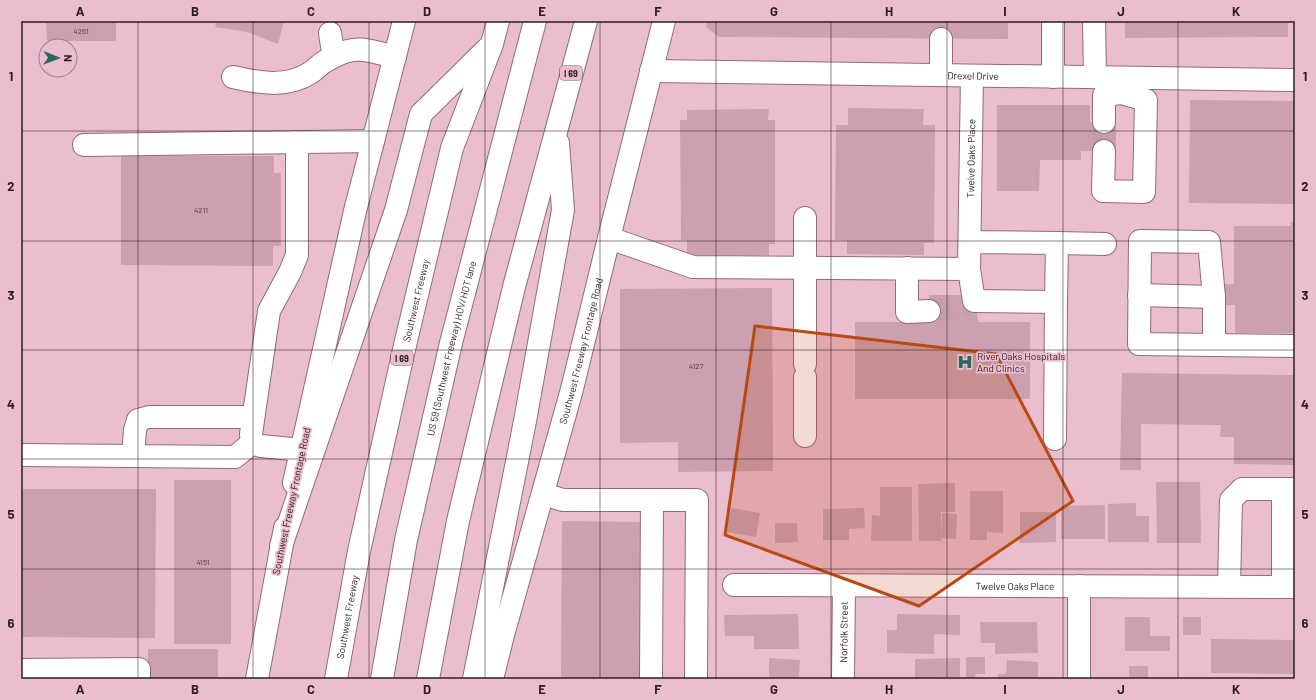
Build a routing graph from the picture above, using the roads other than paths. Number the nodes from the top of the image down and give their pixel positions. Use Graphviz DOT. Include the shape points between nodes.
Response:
graph roads {
  1 [pos="404,21"];
  2 [pos="498,21"];
  3 [pos="535,21"];
  4 [pos="586,21"];
  5 [pos="664,21"];
  6 [pos="1053,21"];
  7 [pos="1094,21"];
  8 [pos="330,33"];
  9 [pos="941,39"];
  10 [pos="492,44"];
  11 [pos="337,55"];
  12 [pos="395,57"];
  13 [pos="651,71"];
  14 [pos="941,75"];
  15 [pos="972,76"];
  16 [pos="233,77"];
  17 [pos="1053,77"];
  18 [pos="1095,77"];
  19 [pos="1295,80"];
  20 [pos="1119,85"];
  21 [pos="1104,122"];
  22 [pos="557,126"];
  23 [pos="373,141"];
  24 [pos="297,142"];
  25 [pos="84,145"];
  26 [pos="1104,151"];
  27 [pos="805,218"];
  28 [pos="608,238"];
  29 [pos="970,242"];
  30 [pos="1057,243"];
  31 [pos="1105,244"];
  32 [pos="805,268"];
  33 [pos="907,268"];
  34 [pos="969,269"];
  35 [pos="1139,296"];
  36 [pos="1214,297"];
  37 [pos="1056,302"];
  38 [pos="929,311"];
  39 [pos="1214,345"];
  40 [pos="1295,346"];
  41 [pos="253,417"];
  42 [pos="805,436"];
  43 [pos="1055,439"];
  44 [pos="252,443"];
  45 [pos="302,450"];
  46 [pos="21,455"];
  47 [pos="133,456"];
  48 [pos="1289,489"];
  49 [pos="542,494"];
  50 [pos="652,500"];
  51 [pos="281,546"];
  52 [pos="734,585"];
  53 [pos="844,585"];
  54 [pos="1079,586"];
  55 [pos="1229,587"];
  56 [pos="1289,587"];
  57 [pos="21,670"];
  58 [pos="139,679"];
  59 [pos="257,679"];
  60 [pos="336,679"];
  61 [pos="382,679"];
  62 [pos="428,679"];
  63 [pos="474,679"];
  64 [pos="492,679"];
  65 [pos="651,679"];
  66 [pos="696,679"];
  67 [pos="844,679"];
  68 [pos="1079,679"];
  1 -- 12 [label="main road, Southwest Freeway Frontage Road"];
  2 -- 10 [label="main road, Southwest Freeway / I 69"];
  3 -- 61 [label="main road, US 59 (Southwest Freeway) HOV/HOT lane" via="450,351 406,540"];
  4 -- 22 [label="main road, I 69"];
  5 -- 13 [label="main road, Southwest Freeway Frontage Road"];
  6 -- 17 [label="main road"];
  7 -- 18 [label="main road"];
  8 -- 11 [label="main road" via="332,46"];
  9 -- 14 [label="main road"];
  10 -- 51 [label="main road" via="421,114 396,210"];
  10 -- 60 [label="main road, Southwest Freeway / I 69" via="452,148 359,551"];
  11 -- 12 [label="main road" via="353,50"];
  11 -- 16 [label="main road" via="310,74 293,81 277,84"];
  12 -- 23 [label="main road, Southwest Freeway Frontage Road"];
  13 -- 14 [label="main road, Drexel Drive"];
  13 -- 28 [label="main road, Southwest Freeway Frontage Road"];
  14 -- 15 [label="main road, Drexel Drive"];
  15 -- 17 [label="main road, Drexel Drive"];
  15 -- 29 [label="main road, Twelve Oaks Place"];
  17 -- 18 [label="main road, Drexel Drive"];
  18 -- 20 [label="main road, Drexel Drive"];
  19 -- 20 [label="main road, Drexel Drive"];
  20 -- 21 [label="main road" via="1104,95"];
  20 -- 26 [label="main road" via="1146,100 1144,192 1103,191"];
  22 -- 62 [label="main road, I 69" via="514,287 458,521"];
  22 -- 63 [label="main road" via="563,210 525,421"];
  23 -- 24 [label="main road"];
  23 -- 45 [label="main road, Southwest Freeway Frontage Road" via="355,210"];
  24 -- 25 [label="main road"];
  24 -- 41 [label="main road" via="297,255 269,311"];
  27 -- 32 [label="main road"];
  28 -- 32 [label="main road" via="693,267"];
  28 -- 49 [label="main road, Southwest Freeway Frontage Road" via="572,389"];
  29 -- 30 [label="main road"];
  29 -- 34 [label="main road, Twelve Oaks Place"];
  30 -- 31 [label="main road"];
  30 -- 37 [label="main road"];
  32 -- 33 [label="main road"];
  32 -- 42 [label="main road"];
  33 -- 34 [label="main road"];
  33 -- 38 [label="main road" via="907,312"];
  34 -- 37 [label="main road, Twelve Oaks Place" via="972,303"];
  35 -- 36 [label="main road"];
  35 -- 36 [label="main road" via="1140,241 1209,242"];
  35 -- 39 [label="main road" via="1139,344"];
  36 -- 39 [label="main road"];
  37 -- 43 [label="main road"];
  39 -- 40 [label="main road"];
  41 -- 44 [label="main road"];
  41 -- 47 [label="main road" via="149,417 138,420"];
  44 -- 45 [label="main road"];
  44 -- 47 [label="main road" via="235,457"];
  45 -- 51 [label="main road, Southwest Freeway Frontage Road"];
  46 -- 47 [label="main road"];
  48 -- 55 [label="main road" via="1242,490 1231,500"];
  48 -- 56 [label="main road"];
  49 -- 50 [label="main road" via="563,500"];
  49 -- 64 [label="main road, Southwest Freeway Frontage Road"];
  50 -- 65 [label="main road"];
  50 -- 66 [label="main road" via="697,500"];
  51 -- 59 [label="main road, Southwest Freeway Frontage Road"];
  52 -- 53 [label="main road, Twelve Oaks Place"];
  53 -- 54 [label="main road, Twelve Oaks Place"];
  53 -- 67 [label="main road, Norfolk Street"];
  54 -- 55 [label="main road, Twelve Oaks Place"];
  54 -- 68 [label="main road"];
  55 -- 56 [label="main road, Twelve Oaks Place"];
  57 -- 58 [label="main road" via="139,669"];
}
